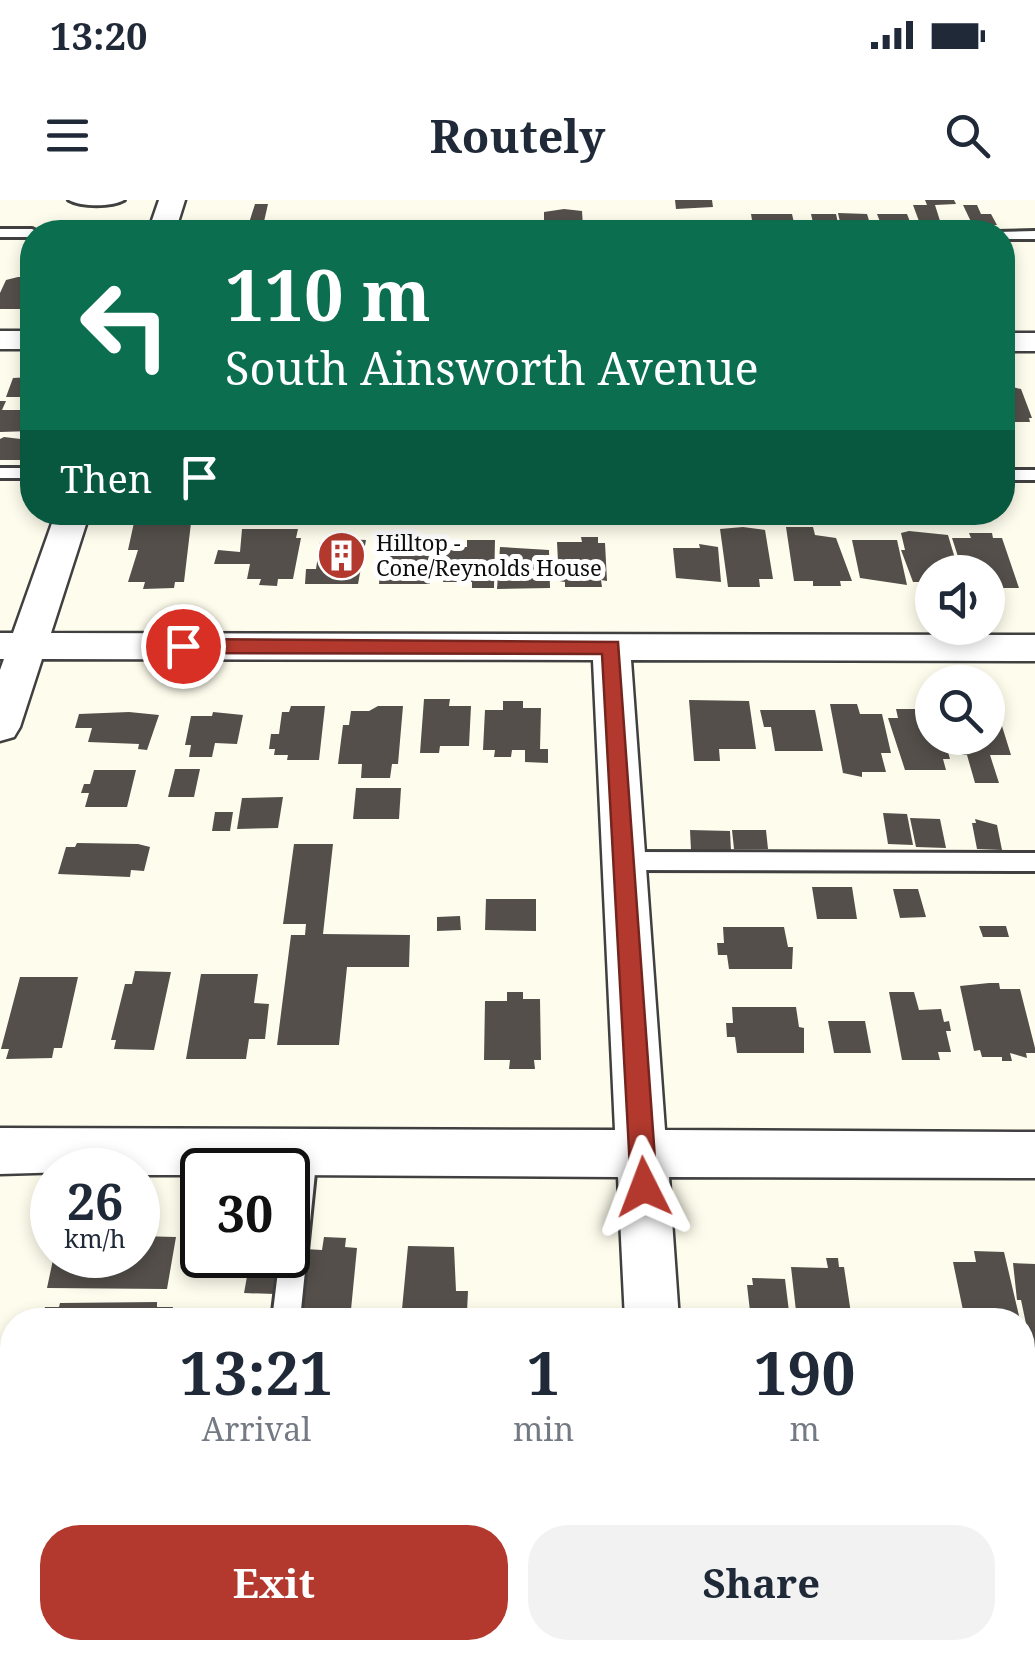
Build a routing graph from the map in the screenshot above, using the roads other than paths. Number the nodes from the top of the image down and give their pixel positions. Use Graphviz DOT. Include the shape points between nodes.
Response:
graph roads {
  1 [pos="76,200"];
  2 [pos="117,200"];
  3 [pos="67,525"];
  4 [pos="14,646"];
  5 [pos="611,647"];
  6 [pos="1035,648"];
  7 [pos="0,727"];
  8 [pos="624,861"];
  9 [pos="1035,862"];
  10 [pos="0,1151"];
  11 [pos="180,1152"];
  12 [pos="310,1153"];
  13 [pos="642,1154"];
  14 [pos="1035,1155"];
  15 [pos="291,1278"];
  16 [pos="287,1308"];
  17 [pos="651,1308"];
  1 -- 2 [label="lane"];
  3 -- 4 [label="street"];
  4 -- 5 [label="street"];
  4 -- 7 [label="street"];
  5 -- 6 [label="street"];
  5 -- 8 [label="street"];
  8 -- 9 [label="lane"];
  8 -- 13 [label="street"];
  10 -- 11 [label="street"];
  12 -- 13 [label="street"];
  13 -- 14 [label="street"];
  13 -- 17 [label="street"];
  15 -- 16 [label="lane"];
}
